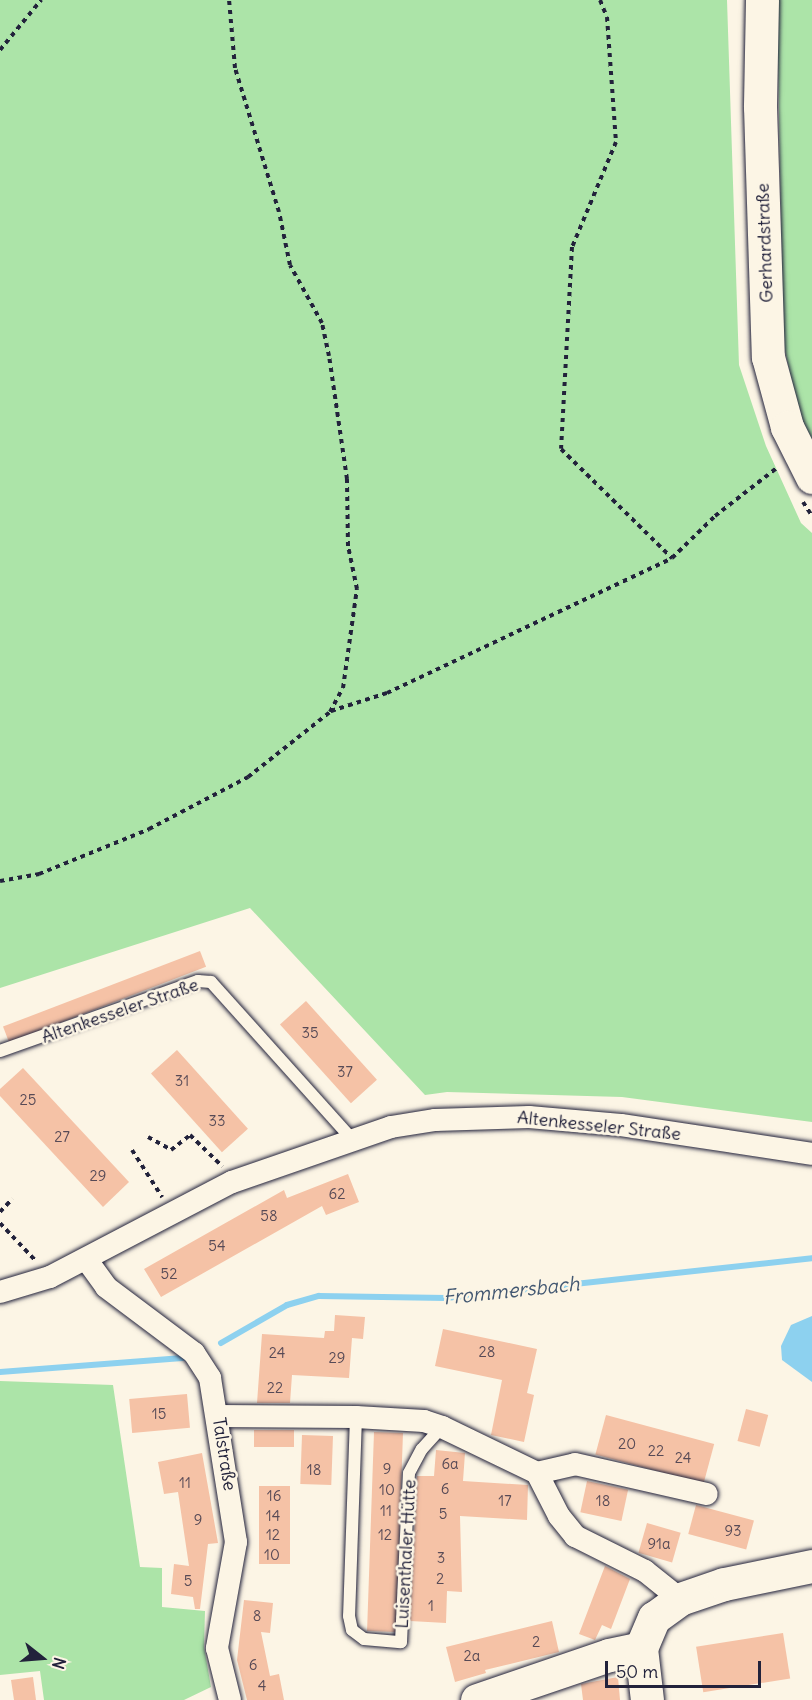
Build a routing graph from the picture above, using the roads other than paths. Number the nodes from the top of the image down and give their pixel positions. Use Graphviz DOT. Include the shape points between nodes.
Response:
graph roads {
  1 [pos="762,0"];
  2 [pos="812,477"];
  3 [pos="0,1051"];
  4 [pos="352,1139"];
  5 [pos="812,1154"];
  6 [pos="86,1259"];
  7 [pos="0,1292"];
  8 [pos="219,1416"];
  9 [pos="356,1417"];
  10 [pos="442,1427"];
  11 [pos="537,1473"];
  12 [pos="707,1494"];
  13 [pos="812,1566"];
  14 [pos="680,1599"];
  15 [pos="641,1648"];
  16 [pos="230,1700"];
  17 [pos="477,1700"];
  18 [pos="647,1700"];
  1 -- 2 [label="street, Gerhardstraße" via="760,106 768,357 787,427"];
  3 -- 4 [label="lane, Altenkesseler Straße" via="198,981 211,982"];
  4 -- 5 [label="street, Altenkesseler Straße" via="435,1120 529,1117 621,1125"];
  4 -- 6 [label="street, Altenkesseler Straße" via="232,1182"];
  6 -- 7 [label="street, Altenkesseler Straße"];
  6 -- 8 [label="street, Talstraße" via="106,1287 194,1353 210,1378"];
  8 -- 9 [label="street"];
  8 -- 16 [label="street, Talstraße" via="236,1542 217,1648"];
  9 -- 10 [label="street" via="424,1421"];
  9 -- 10 [label="lane, Luisenthaler Hütte" via="349,1616 352,1630 364,1639 400,1642 409,1473 422,1449"];
  10 -- 11 [label="street"];
  11 -- 12 [label="street" via="575,1464"];
  11 -- 14 [label="street" via="575,1536 645,1571"];
  13 -- 14 [label="street" via="724,1584"];
  14 -- 15 [label="street" via="654,1618"];
  15 -- 17 [label="street"];
  15 -- 18 [label="street"];
}
